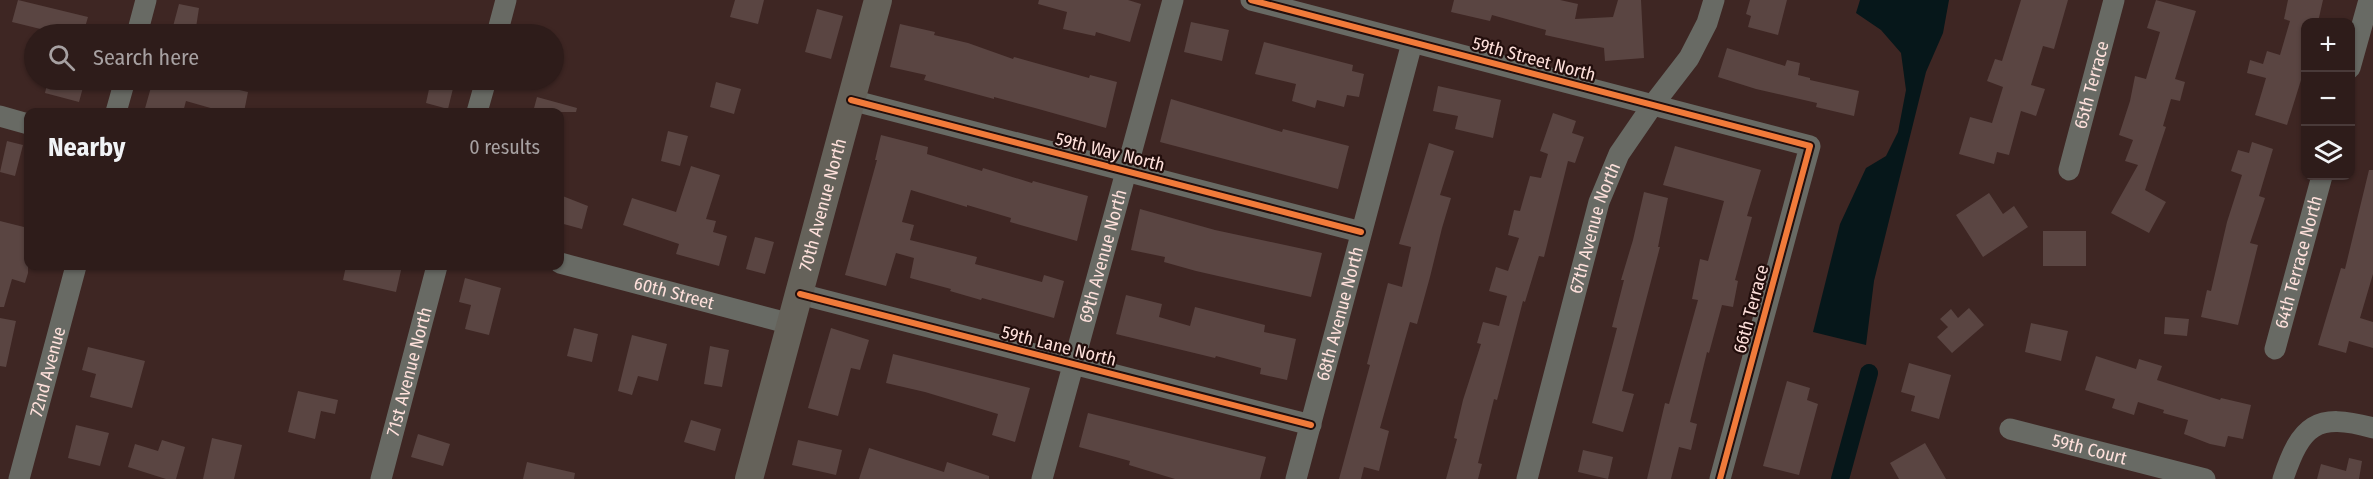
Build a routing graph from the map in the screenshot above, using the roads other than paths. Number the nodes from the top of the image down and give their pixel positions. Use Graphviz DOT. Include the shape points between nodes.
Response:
graph roads {
  1 [pos="146,0"];
  2 [pos="506,0"];
  3 [pos="878,0"];
  4 [pos="1173,0"];
  5 [pos="1251,0"];
  6 [pos="1714,0"];
  7 [pos="2114,0"];
  8 [pos="2369,0"];
  9 [pos="140,24"];
  10 [pos="500,24"];
  11 [pos="1412,43"];
  12 [pos="2355,50"];
  13 [pos="122,90"];
  14 [pos="483,90"];
  15 [pos="851,100"];
  16 [pos="1652,106"];
  17 [pos="117,108"];
  18 [pos="478,108"];
  19 [pos="0,116"];
  20 [pos="24,123"];
  21 [pos="1810,146"];
  22 [pos="2069,170"];
  23 [pos="1125,171"];
  24 [pos="2321,180"];
  25 [pos="1361,232"];
  26 [pos="564,264"];
  27 [pos="75,270"];
  28 [pos="436,270"];
  29 [pos="800,294"];
  30 [pos="791,324"];
  31 [pos="2275,349"];
  32 [pos="1073,365"];
  33 [pos="1311,425"];
  34 [pos="2373,428"];
  35 [pos="2010,429"];
  36 [pos="19,479"];
  37 [pos="381,479"];
  38 [pos="750,479"];
  39 [pos="1042,479"];
  40 [pos="1296,479"];
  41 [pos="1527,479"];
  42 [pos="1720,479"];
  43 [pos="2205,479"];
  44 [pos="2283,479"];
  1 -- 9 [label="street"];
  2 -- 10 [label="street"];
  3 -- 15 [label="street, 70th Avenue North"];
  4 -- 23 [label="street, 69th Avenue North"];
  5 -- 11 [label="street, 59th Street North"];
  6 -- 16 [label="street, 67th Avenue North" via="1689,58"];
  7 -- 22 [label="street, 65th Terrace"];
  8 -- 12 [label="street"];
  11 -- 16 [label="street, 59th Street North"];
  11 -- 25 [label="street, 68th Avenue North"];
  13 -- 17 [label="street"];
  14 -- 18 [label="street"];
  15 -- 23 [label="street, 59th Way North"];
  15 -- 29 [label="street, 70th Avenue North"];
  16 -- 21 [label="street, 59th Street North"];
  16 -- 41 [label="street, 67th Avenue North" via="1619,154 1599,202"];
  19 -- 20 [label="street"];
  21 -- 42 [label="street, 66th Terrace"];
  23 -- 25 [label="street, 59th Way North"];
  23 -- 32 [label="street, 69th Avenue North"];
  24 -- 31 [label="street, 64th Terrace North"];
  25 -- 33 [label="street, 68th Avenue North"];
  26 -- 30 [label="street, 60th Street"];
  27 -- 36 [label="street, 72nd Avenue"];
  28 -- 37 [label="street, 71st Avenue North"];
  29 -- 30 [label="street, 70th Avenue North"];
  29 -- 32 [label="street, 59th Lane North"];
  30 -- 38 [label="street, 70th Avenue North"];
  32 -- 33 [label="street, 59th Lane North"];
  32 -- 39 [label="street, 69th Avenue North"];
  33 -- 40 [label="street, 68th Avenue North"];
  34 -- 44 [label="street" via="2349,421 2328,421 2315,426 2299,439"];
  35 -- 43 [label="street, 59th Court"];
}
